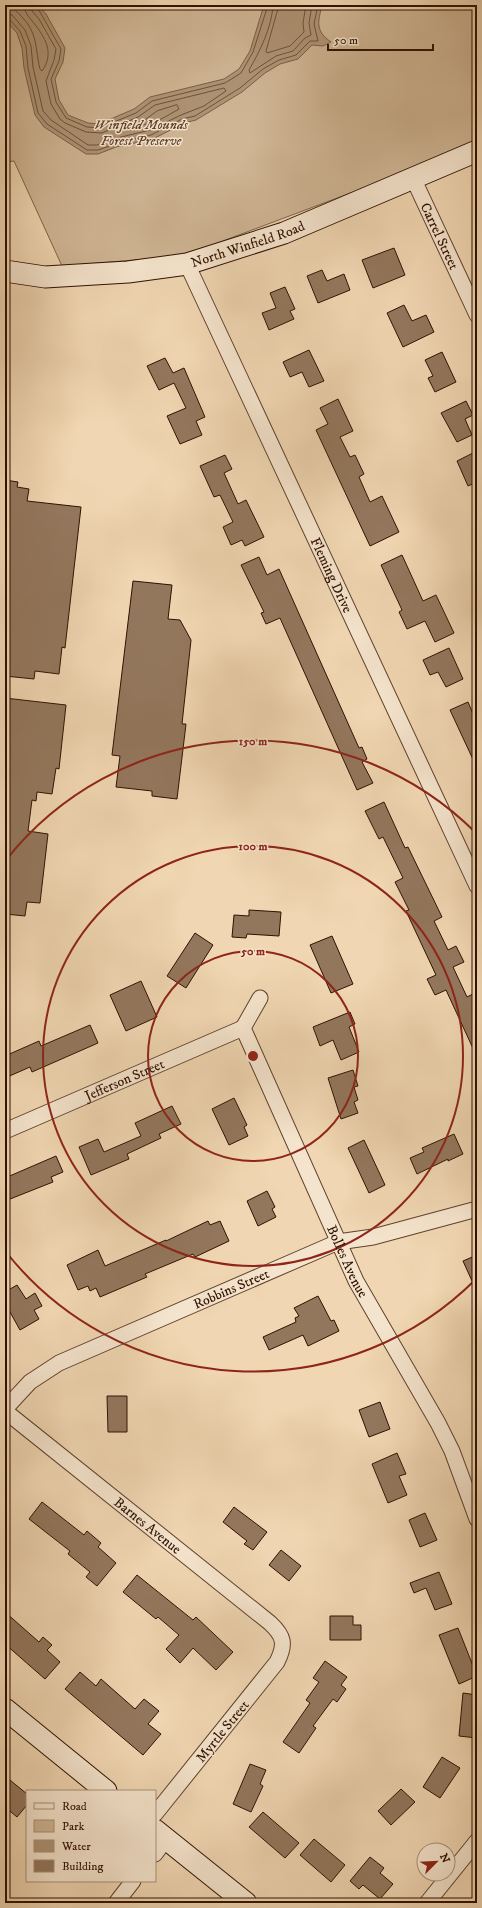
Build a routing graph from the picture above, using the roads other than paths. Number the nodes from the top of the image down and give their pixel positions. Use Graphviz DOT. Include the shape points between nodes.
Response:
graph roads {
  1 [pos="477,151"];
  2 [pos="413,178"];
  3 [pos="186,264"];
  4 [pos="5,271"];
  5 [pos="477,316"];
  6 [pos="477,886"];
  7 [pos="260,998"];
  8 [pos="243,1028"];
  9 [pos="5,1131"];
  10 [pos="477,1209"];
  11 [pos="338,1242"];
  12 [pos="5,1410"];
  13 [pos="477,1519"];
  14 [pos="283,1645"];
  15 [pos="5,1709"];
  16 [pos="105,1790"];
  17 [pos="156,1813"];
  18 [pos="159,1841"];
  19 [pos="477,1841"];
  20 [pos="132,1882"];
  21 [pos="116,1903"];
  22 [pos="246,1903"];
  23 [pos="427,1903"];
  1 -- 2 [label="street, North Winfield Road"];
  2 -- 3 [label="street, North Winfield Road" via="284,233"];
  2 -- 5 [label="street, Carrel Street"];
  3 -- 4 [label="street, North Winfield Road" via="128,272 44,277"];
  3 -- 6 [label="street, Fleming Drive"];
  7 -- 8 [label="street"];
  8 -- 9 [label="street, Jefferson Street"];
  8 -- 11 [label="street, Bolles Avenue"];
  10 -- 11 [label="street, Robbins Street" via="373,1237"];
  11 -- 12 [label="street, Robbins Street" via="58,1363 30,1382"];
  11 -- 13 [label="street, Bolles Avenue" via="356,1281 452,1451"];
  12 -- 14 [label="street, Barnes Avenue" via="270,1622 279,1632"];
  14 -- 17 [label="street, Myrtle Street" via="277,1662"];
  15 -- 16 [label="street"];
  18 -- 22 [label="street"];
  19 -- 23 [label="street"];
  20 -- 21 [label="street"];
}
